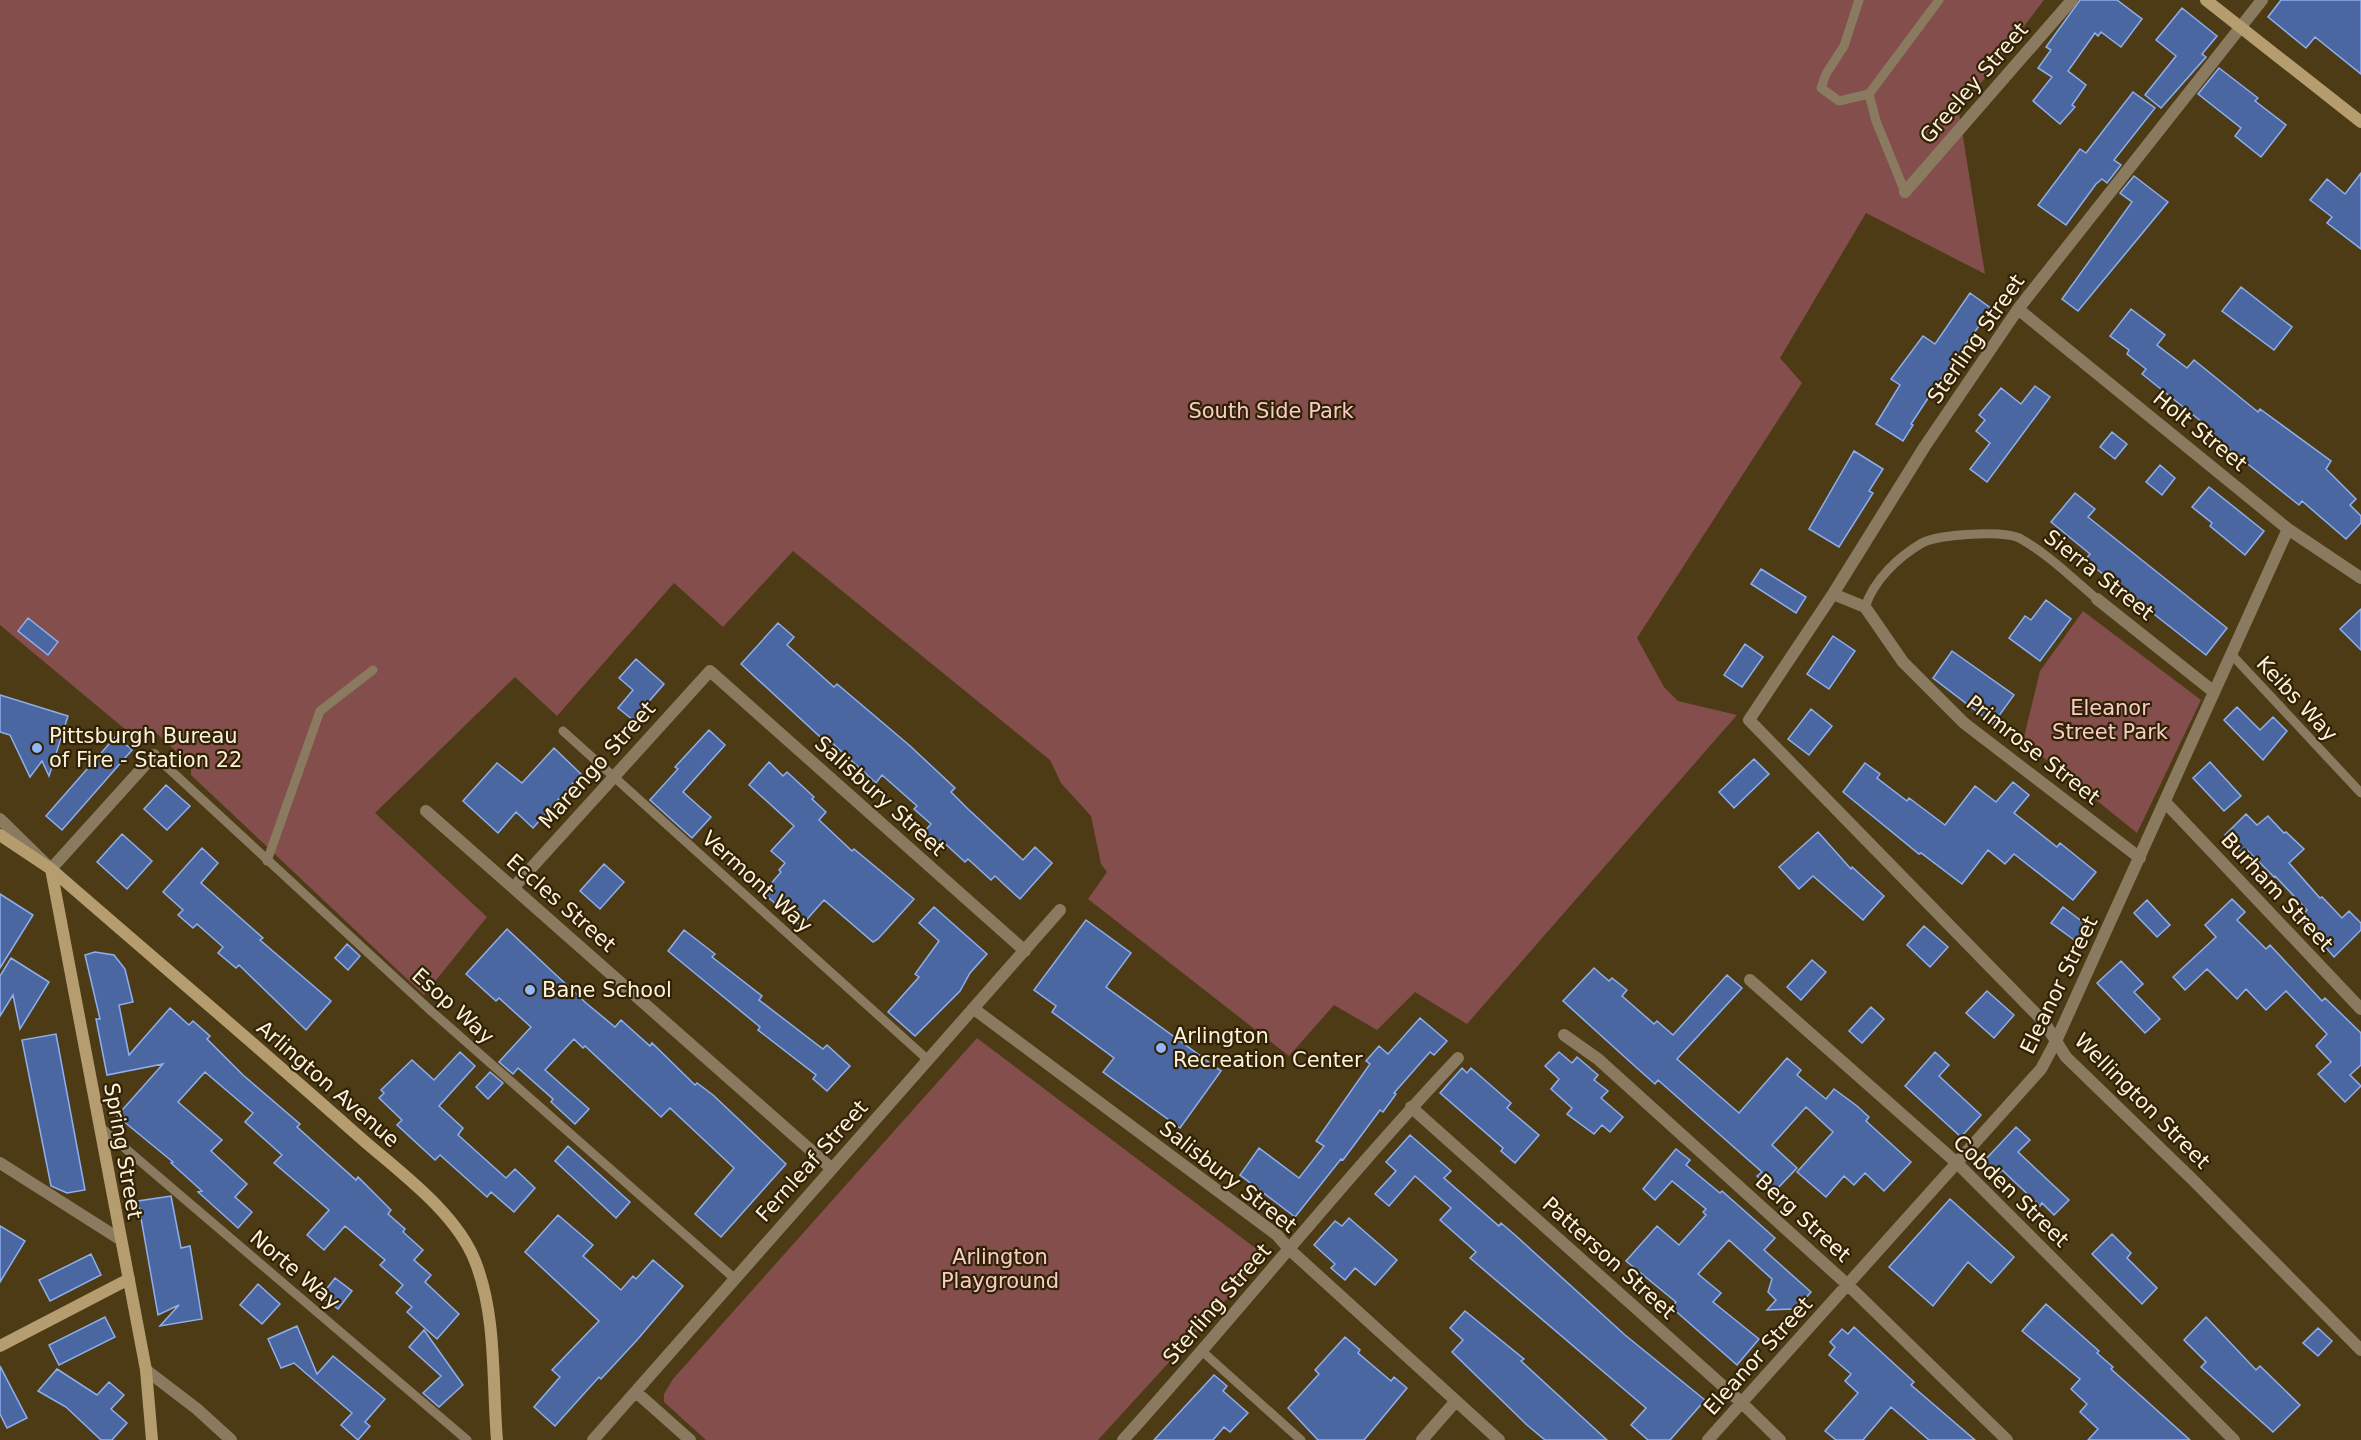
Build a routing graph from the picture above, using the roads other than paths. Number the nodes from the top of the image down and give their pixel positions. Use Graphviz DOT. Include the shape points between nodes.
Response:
graph roads {
  1 [pos="1859,0"];
  2 [pos="1939,0"];
  3 [pos="2072,0"];
  4 [pos="2206,0"];
  5 [pos="2262,0"];
  6 [pos="2240,28"];
  7 [pos="1869,94"];
  8 [pos="2361,122"];
  9 [pos="1905,192"];
  10 [pos="2018,309"];
  11 [pos="2288,530"];
  12 [pos="2361,578"];
  13 [pos="1833,594"];
  14 [pos="2097,598"];
  15 [pos="1865,607"];
  16 [pos="2232,655"];
  17 [pos="373,670"];
  18 [pos="710,671"];
  19 [pos="2214,692"];
  20 [pos="1749,720"];
  21 [pos="563,731"];
  22 [pos="154,755"];
  23 [pos="612,777"];
  24 [pos="2361,793"];
  25 [pos="2165,802"];
  26 [pos="426,811"];
  27 [pos="0,819"];
  28 [pos="0,835"];
  29 [pos="2140,858"];
  30 [pos="267,861"];
  31 [pos="51,868"];
  32 [pos="514,887"];
  33 [pos="1060,910"];
  34 [pos="1025,951"];
  35 [pos="1750,980"];
  36 [pos="974,1009"];
  37 [pos="2361,1009"];
  38 [pos="1564,1035"];
  39 [pos="2056,1041"];
  40 [pos="1458,1058"];
  41 [pos="927,1059"];
  42 [pos="1411,1107"];
  43 [pos="99,1126"];
  44 [pos="0,1162"];
  45 [pos="1958,1164"];
  46 [pos="832,1169"];
  47 [pos="118,1238"];
  48 [pos="1290,1250"];
  49 [pos="734,1278"];
  50 [pos="129,1279"];
  51 [pos="1849,1286"];
  52 [pos="0,1346"];
  53 [pos="2361,1350"];
  54 [pos="1203,1352"];
  55 [pos="146,1370"];
  56 [pos="636,1392"];
  57 [pos="1455,1402"];
  58 [pos="1742,1403"];
  59 [pos="152,1440"];
  60 [pos="231,1440"];
  61 [pos="467,1440"];
  62 [pos="497,1440"];
  63 [pos="593,1440"];
  64 [pos="690,1440"];
  65 [pos="1123,1440"];
  66 [pos="1301,1440"];
  67 [pos="1422,1440"];
  68 [pos="1499,1440"];
  69 [pos="1708,1440"];
  70 [pos="1780,1440"];
  71 [pos="2007,1440"];
  72 [pos="2234,1440"];
  1 -- 7 [label="lane" via="1844,46 1821,88 1839,101"];
  2 -- 7 [label="lane"];
  3 -- 9 [label="street, Greeley Street"];
  4 -- 6 [label="street"];
  5 -- 6 [label="street, Sterling Street"];
  6 -- 8 [label="street"];
  6 -- 10 [label="street, Sterling Street"];
  7 -- 9 [label="lane"];
  10 -- 11 [label="street, Holt Street"];
  10 -- 13 [label="street, Sterling Street" via="1925,446"];
  11 -- 12 [label="street, Holt Street"];
  11 -- 16 [label="street, Eleanor Street"];
  13 -- 15 [label="street"];
  13 -- 20 [label="street, Sterling Street"];
  14 -- 15 [label="lane, Sierra Street" via="2019,538 1989,533 1923,542 1887,569"];
  14 -- 19 [label="street, Sierra Street"];
  15 -- 29 [label="street, Primrose Street" via="1904,662 1964,723"];
  16 -- 19 [label="street, Eleanor Street"];
  16 -- 24 [label="lane, Keibs Way"];
  17 -- 30 [label="lane" via="320,711"];
  18 -- 23 [label="street, Marengo Street"];
  18 -- 34 [label="street, Salisbury Street"];
  19 -- 25 [label="street, Eleanor Street"];
  20 -- 39 [label="street, Wellington Street" via="2044,1022"];
  21 -- 23 [label="lane, Vermont Way"];
  22 -- 30 [label="lane, Esop Way"];
  22 -- 31 [label="street"];
  23 -- 32 [label="street, Marengo Street"];
  23 -- 41 [label="lane, Vermont Way"];
  25 -- 29 [label="street, Eleanor Street"];
  25 -- 37 [label="street, Burham Street"];
  26 -- 32 [label="street, Eccles Street"];
  27 -- 31 [label="street"];
  28 -- 31 [label="street, Arlington Avenue"];
  29 -- 39 [label="street, Eleanor Street"];
  30 -- 49 [label="lane, Esop Way"];
  31 -- 43 [label="street, Spring Street"];
  31 -- 62 [label="street, Arlington Avenue" via="336,1116 439,1209 460,1234 475,1261 486,1303"];
  32 -- 46 [label="street, Eccles Street"];
  33 -- 34 [label="street, Fernleaf Street"];
  34 -- 36 [label="street, Fernleaf Street"];
  35 -- 45 [label="street, Cobden Street"];
  36 -- 41 [label="street, Fernleaf Street"];
  36 -- 48 [label="street, Salisbury Street" via="1277,1235"];
  38 -- 51 [label="street, Berg Street" via="1598,1059"];
  39 -- 45 [label="street, Eleanor Street" via="2041,1069"];
  39 -- 53 [label="street, Wellington Street" via="2066,1057"];
  40 -- 42 [label="street, Sterling Street"];
  41 -- 46 [label="street, Fernleaf Street"];
  42 -- 48 [label="street, Sterling Street"];
  42 -- 58 [label="street, Patterson Street"];
  43 -- 47 [label="street, Spring Street"];
  43 -- 61 [label="lane, Norte Way"];
  44 -- 47 [label="street"];
  45 -- 51 [label="street, Eleanor Street"];
  45 -- 72 [label="street, Cobden Street"];
  46 -- 49 [label="street, Fernleaf Street"];
  47 -- 50 [label="street, Spring Street"];
  48 -- 54 [label="street, Sterling Street"];
  48 -- 57 [label="street, Salisbury Street"];
  49 -- 56 [label="street, Fernleaf Street"];
  50 -- 52 [label="street"];
  50 -- 55 [label="street, Spring Street"];
  51 -- 58 [label="street, Eleanor Street"];
  51 -- 71 [label="street, Berg Street"];
  54 -- 65 [label="street, Sterling Street"];
  54 -- 66 [label="lane"];
  55 -- 59 [label="street, Spring Street"];
  55 -- 60 [label="street"];
  56 -- 63 [label="street, Fernleaf Street"];
  56 -- 64 [label="street"];
  57 -- 67 [label="street"];
  57 -- 68 [label="street, Salisbury Street"];
  58 -- 69 [label="street, Eleanor Street"];
  58 -- 70 [label="street, Patterson Street"];
}
